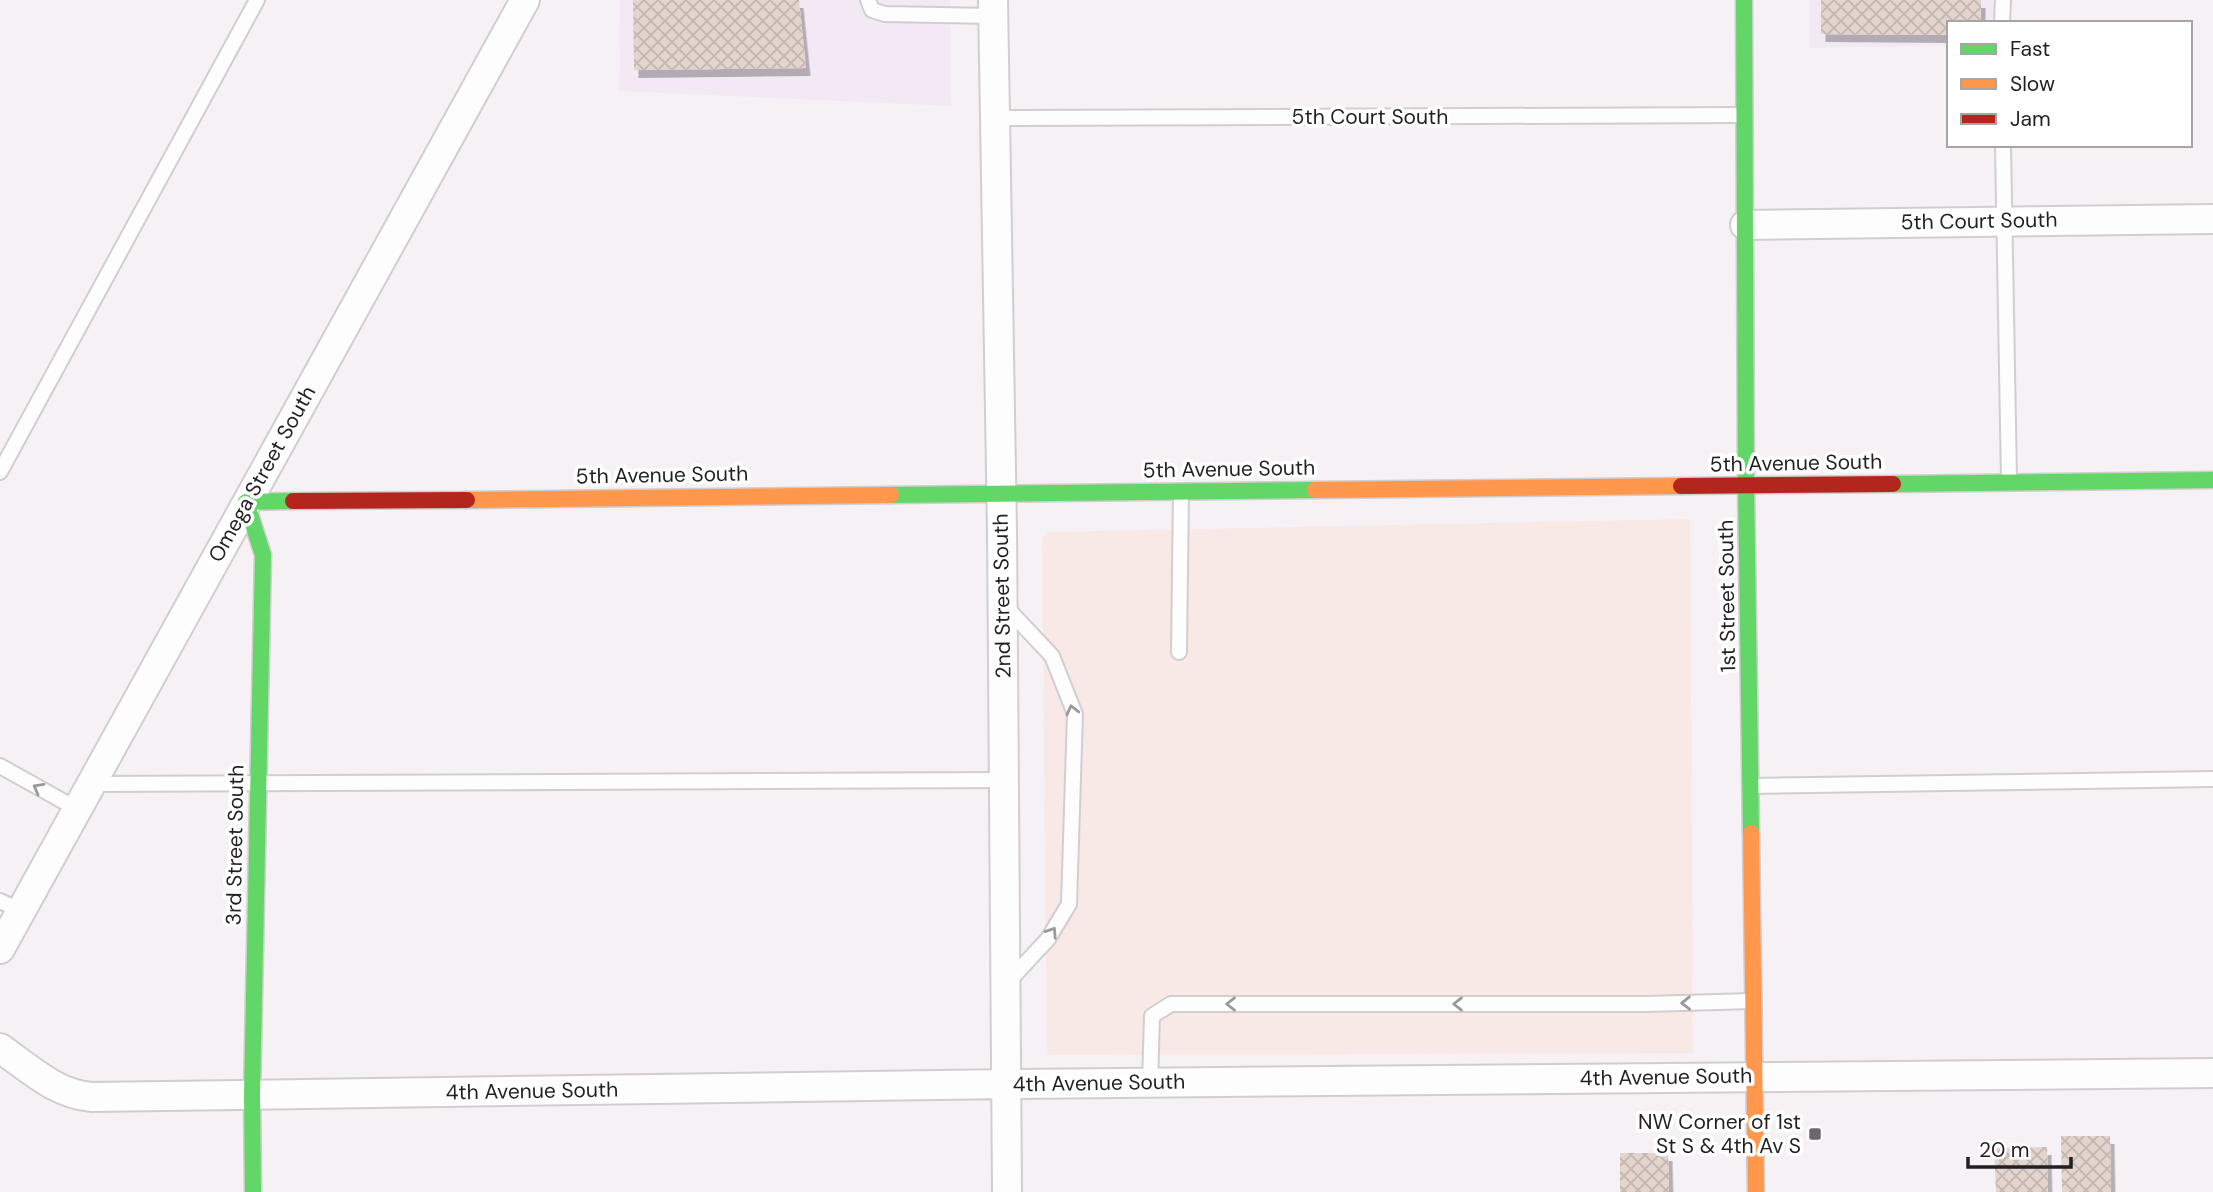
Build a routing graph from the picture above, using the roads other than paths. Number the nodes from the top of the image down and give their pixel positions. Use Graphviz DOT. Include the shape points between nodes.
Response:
graph roads {
  1 [pos="257,0"];
  2 [pos="525,0"];
  3 [pos="868,0"];
  4 [pos="1744,0"];
  5 [pos="2003,0"];
  6 [pos="993,8"];
  7 [pos="2002,21"];
  8 [pos="1744,115"];
  9 [pos="995,118"];
  10 [pos="2003,147"];
  11 [pos="2213,219"];
  12 [pos="2004,220"];
  13 [pos="1745,225"];
  14 [pos="0,472"];
  15 [pos="2213,480"];
  16 [pos="2009,482"];
  17 [pos="1746,484"];
  18 [pos="1181,490"];
  19 [pos="1001,492"];
  20 [pos="246,502"];
  21 [pos="1002,603"];
  22 [pos="1179,652"];
  23 [pos="0,766"];
  24 [pos="2213,779"];
  25 [pos="1004,780"];
  26 [pos="257,783"];
  27 [pos="90,784"];
  28 [pos="1752,786"];
  29 [pos="77,809"];
  30 [pos="10,906"];
  31 [pos="0,949"];
  32 [pos="1007,983"];
  33 [pos="1754,1001"];
  34 [pos="0,1048"];
  35 [pos="2213,1073"];
  36 [pos="1755,1076"];
  37 [pos="1150,1083"];
  38 [pos="1008,1084"];
  39 [pos="252,1095"];
  40 [pos="253,1192"];
  41 [pos="1007,1192"];
  42 [pos="1756,1192"];
  1 -- 14 [label="lane"];
  2 -- 20 [label="street, Omega Street South"];
  3 -- 6 [label="lane" via="872,10 885,14"];
  4 -- 8 [label="street, 1st Street South"];
  5 -- 7 [label="lane"];
  6 -- 9 [label="street, 2nd Street South"];
  8 -- 9 [label="lane, 5th Court South"];
  8 -- 13 [label="street, 1st Street South"];
  9 -- 19 [label="street, 2nd Street South"];
  10 -- 12 [label="lane"];
  11 -- 12 [label="street, 5th Court South"];
  12 -- 13 [label="street, 5th Court South"];
  12 -- 16 [label="lane"];
  13 -- 17 [label="street, 1st Street South"];
  15 -- 16 [label="street, 5th Avenue South"];
  16 -- 17 [label="street, 5th Avenue South"];
  17 -- 18 [label="street, 5th Avenue South"];
  17 -- 28 [label="street, 1st Street South"];
  18 -- 19 [label="street, 5th Avenue South"];
  18 -- 22 [label="lane"];
  19 -- 20 [label="street, 5th Avenue South"];
  19 -- 21 [label="street, 2nd Street South"];
  20 -- 26 [label="street, 3rd Street South" via="263,555"];
  20 -- 27 [label="street, Omega Street South"];
  21 -- 25 [label="street, 2nd Street South"];
  32 -- 21 [label="lane, one-way" via="1048,939 1069,904 1075,714 1052,656"];
  29 -- 23 [label="lane, one-way"];
  24 -- 28 [label="lane"];
  25 -- 26 [label="lane"];
  25 -- 32 [label="street, 2nd Street South"];
  26 -- 27 [label="lane"];
  26 -- 39 [label="street, 3rd Street South"];
  27 -- 29 [label="street, Omega Street South"];
  28 -- 33 [label="street, 1st Street South"];
  29 -- 30 [label="street, Omega Street South"];
  30 -- 31 [label="street, Omega Street South"];
  32 -- 38 [label="street, 2nd Street South"];
  33 -- 36 [label="street, 1st Street South"];
  33 -- 37 [label="lane, one-way" via="1171,1004 1152,1016"];
  34 -- 39 [label="street, 4th Avenue South" via="58,1090 75,1096"];
  35 -- 36 [label="street, 4th Avenue South"];
  36 -- 37 [label="street, 4th Avenue South"];
  36 -- 42 [label="street, 1st Street South"];
  37 -- 38 [label="street, 4th Avenue South"];
  38 -- 39 [label="street, 4th Avenue South"];
  38 -- 41 [label="street, 2nd Street South"];
  39 -- 40 [label="street, 3rd Street South"];
}
